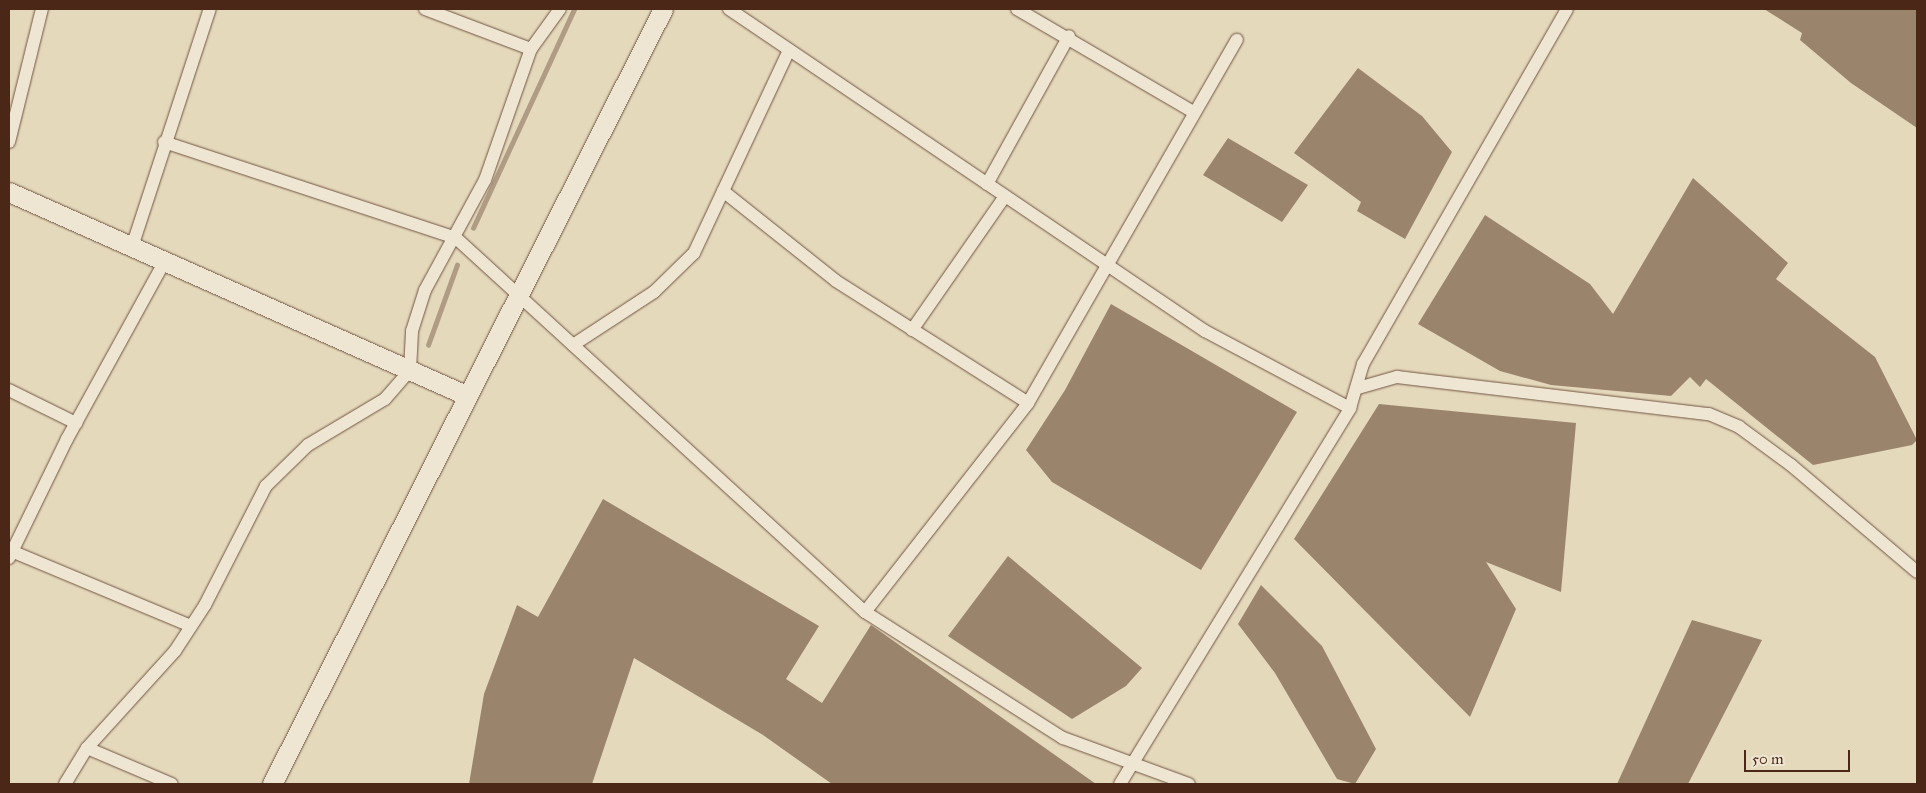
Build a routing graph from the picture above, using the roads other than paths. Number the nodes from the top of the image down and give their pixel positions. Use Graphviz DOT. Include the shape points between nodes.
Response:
graph roads {
  1 [pos="42,9"];
  2 [pos="210,9"];
  3 [pos="425,9"];
  4 [pos="560,9"];
  5 [pos="663,9"];
  6 [pos="729,9"];
  7 [pos="1017,9"];
  8 [pos="1567,9"];
  9 [pos="1069,36"];
  10 [pos="1237,40"];
  11 [pos="531,49"];
  12 [pos="789,50"];
  13 [pos="1194,112"];
  14 [pos="9,142"];
  15 [pos="164,142"];
  16 [pos="987,184"];
  17 [pos="9,192"];
  18 [pos="723,192"];
  19 [pos="1005,196"];
  20 [pos="456,238"];
  21 [pos="132,247"];
  22 [pos="165,261"];
  23 [pos="1108,266"];
  24 [pos="519,294"];
  25 [pos="912,330"];
  26 [pos="573,345"];
  27 [pos="410,370"];
  28 [pos="1358,388"];
  29 [pos="9,390"];
  30 [pos="468,396"];
  31 [pos="1028,402"];
  32 [pos="1350,408"];
  33 [pos="76,423"];
  34 [pos="10,553"];
  35 [pos="1917,572"];
  36 [pos="866,612"];
  37 [pos="192,626"];
  38 [pos="87,748"];
  39 [pos="1132,765"];
  40 [pos="65,784"];
  41 [pos="172,784"];
  42 [pos="272,784"];
  43 [pos="1120,784"];
  44 [pos="1189,784"];
  1 -- 14 [label="street"];
  2 -- 15 [label="street"];
  3 -- 11 [label="street"];
  4 -- 11 [label="street"];
  5 -- 24 [label="street"];
  6 -- 12 [label="street"];
  7 -- 9 [label="street"];
  8 -- 28 [label="street" via="1362,364"];
  9 -- 13 [label="street"];
  9 -- 16 [label="street"];
  10 -- 13 [label="street"];
  11 -- 20 [label="street" via="485,180"];
  12 -- 16 [label="street"];
  12 -- 18 [label="street"];
  13 -- 23 [label="street"];
  15 -- 20 [label="street"];
  15 -- 21 [label="street"];
  16 -- 19 [label="street"];
  17 -- 21 [label="street"];
  18 -- 25 [label="street" via="836,281"];
  18 -- 26 [label="street" via="694,253 654,292"];
  19 -- 23 [label="street"];
  19 -- 25 [label="street"];
  20 -- 24 [label="street"];
  20 -- 27 [label="street" via="425,290 412,331"];
  21 -- 22 [label="street"];
  22 -- 27 [label="street"];
  22 -- 33 [label="street"];
  23 -- 31 [label="street"];
  23 -- 32 [label="street" via="1205,331"];
  24 -- 26 [label="street"];
  24 -- 30 [label="street"];
  25 -- 31 [label="street"];
  26 -- 36 [label="street"];
  27 -- 30 [label="street"];
  27 -- 37 [label="street" via="385,400 285,463 266,486"];
  28 -- 32 [label="street"];
  28 -- 35 [label="street" via="1397,377 1709,414 1739,427 1791,464"];
  29 -- 33 [label="street"];
  30 -- 42 [label="street"];
  31 -- 36 [label="street"];
  32 -- 39 [label="street"];
  33 -- 34 [label="street"];
  34 -- 37 [label="street"];
  36 -- 39 [label="street" via="1056,734"];
  37 -- 38 [label="street" via="169,658"];
  38 -- 40 [label="street"];
  38 -- 41 [label="street"];
  39 -- 43 [label="street"];
  39 -- 44 [label="street"];
}
